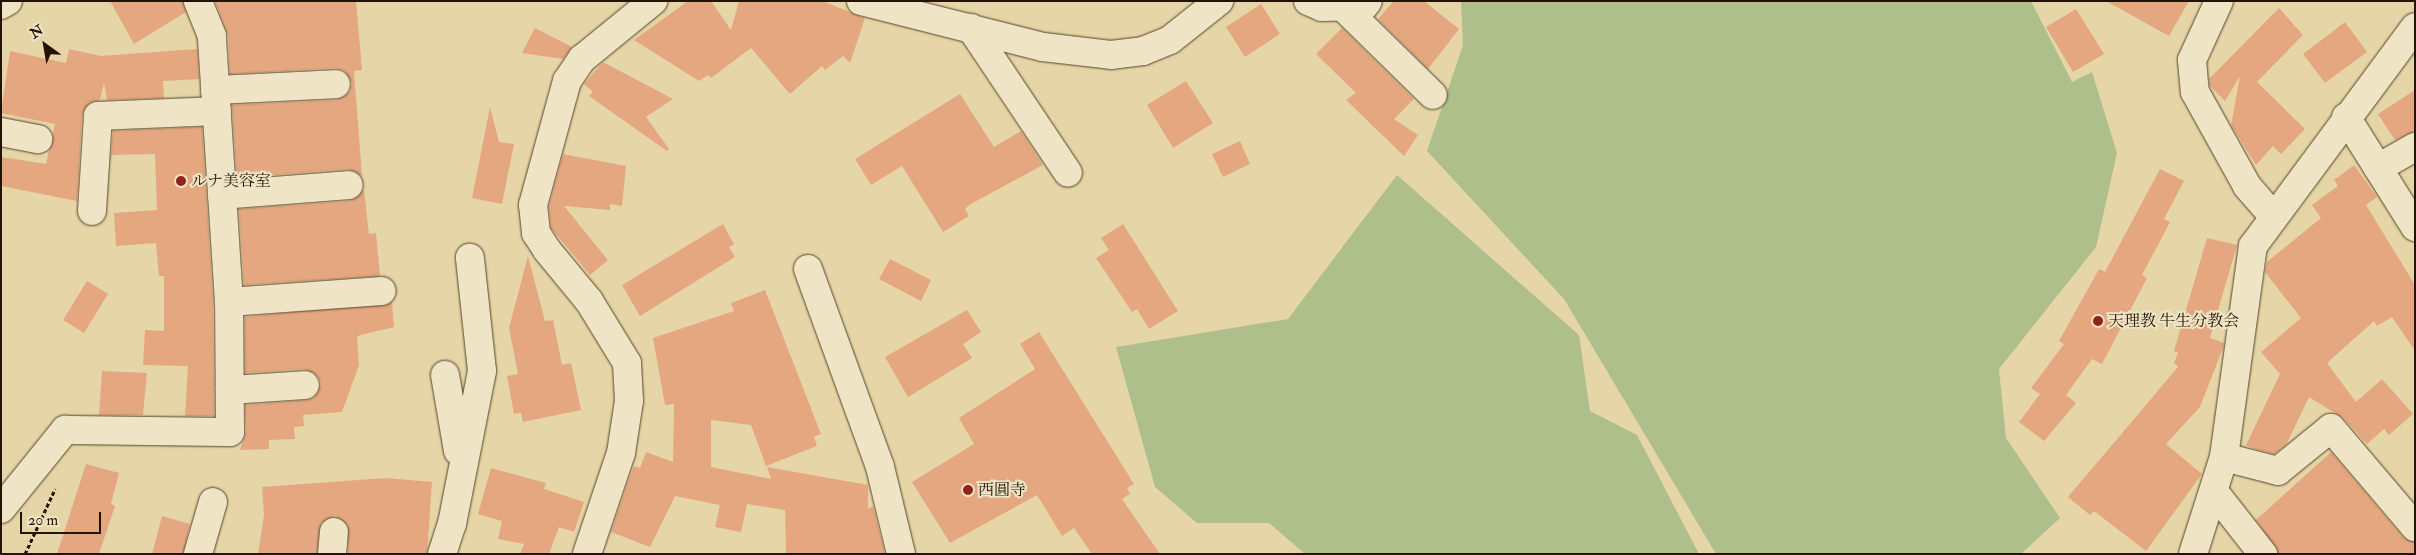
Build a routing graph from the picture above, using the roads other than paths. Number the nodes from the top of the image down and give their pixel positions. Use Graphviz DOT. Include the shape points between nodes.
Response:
graph roads {
  1 [pos="8,1"];
  2 [pos="198,1"];
  3 [pos="653,1"];
  4 [pos="861,1"];
  5 [pos="1219,1"];
  6 [pos="1308,1"];
  7 [pos="1368,1"];
  8 [pos="2219,1"];
  9 [pos="1,5"];
  10 [pos="1342,6"];
  11 [pos="2415,27"];
  12 [pos="971,28"];
  13 [pos="336,84"];
  14 [pos="1433,95"];
  15 [pos="216,101"];
  16 [pos="2346,117"];
  17 [pos="1,132"];
  18 [pos="38,139"];
  19 [pos="2415,147"];
  20 [pos="2378,168"];
  21 [pos="1068,173"];
  22 [pos="349,185"];
  23 [pos="222,195"];
  24 [pos="92,211"];
  25 [pos="2272,215"];
  26 [pos="2415,227"];
  27 [pos="470,258"];
  28 [pos="808,269"];
  29 [pos="382,291"];
  30 [pos="229,302"];
  31 [pos="445,375"];
  32 [pos="305,385"];
  33 [pos="230,390"];
  34 [pos="2224,457"];
  35 [pos="460,467"];
  36 [pos="2215,492"];
  37 [pos="213,502"];
  38 [pos="1,509"];
  39 [pos="2415,527"];
  40 [pos="198,554"];
  41 [pos="442,554"];
  42 [pos="587,554"];
  43 [pos="901,554"];
  44 [pos="2193,554"];
  45 [pos="2263,554"];
  1 -- 9 [label="street"];
  2 -- 15 [label="street" via="212,36"];
  3 -- 42 [label="street" via="582,59 567,81 532,205 536,233 589,301 628,363 629,402 621,453"];
  4 -- 12 [label="street"];
  5 -- 12 [label="street" via="1170,40 1142,51 1111,55 1079,54"];
  6 -- 10 [label="street"];
  7 -- 10 [label="street" via="1364,6"];
  8 -- 25 [label="street" via="2183,78 2195,92 2246,186"];
  10 -- 14 [label="street"];
  11 -- 16 [label="street"];
  12 -- 21 [label="street"];
  13 -- 15 [label="street"];
  15 -- 23 [label="street"];
  15 -- 24 [label="street" via="98,116"];
  16 -- 20 [label="street"];
  16 -- 25 [label="street"];
  17 -- 18 [label="street"];
  19 -- 20 [label="street"];
  20 -- 26 [label="street"];
  22 -- 23 [label="street"];
  23 -- 30 [label="street"];
  25 -- 34 [label="street" via="2253,246"];
  27 -- 35 [label="street" via="482,371"];
  28 -- 43 [label="street" via="880,467"];
  29 -- 30 [label="street"];
  30 -- 33 [label="street"];
  31 -- 35 [label="street"];
  32 -- 33 [label="street"];
  33 -- 38 [label="street" via="230,432 65,430"];
  34 -- 36 [label="street"];
  34 -- 39 [label="street" via="2278,471 2331,428"];
  35 -- 41 [label="street" via="452,524"];
  36 -- 44 [label="street"];
  36 -- 45 [label="street"];
  37 -- 40 [label="street"];
}
